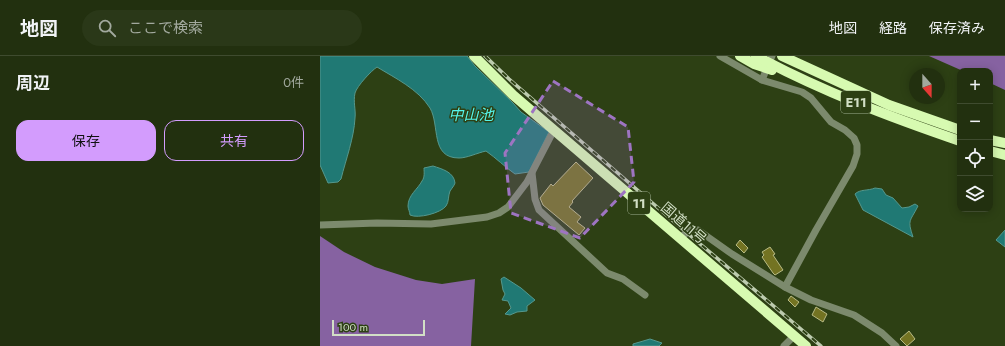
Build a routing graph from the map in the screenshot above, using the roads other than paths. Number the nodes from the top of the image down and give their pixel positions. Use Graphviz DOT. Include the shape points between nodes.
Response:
graph roads {
  1 [pos="474,56"];
  2 [pos="720,56"];
  3 [pos="740,56"];
  4 [pos="756,56"];
  5 [pos="772,56"];
  6 [pos="782,56"];
  7 [pos="762,80"];
  8 [pos="826,90"];
  9 [pos="957,129"];
  10 [pos="554,130"];
  11 [pos="957,140"];
  12 [pos="993,141"];
  13 [pos="1005,143"];
  14 [pos="993,152"];
  15 [pos="1005,155"];
  16 [pos="532,172"];
  17 [pos="320,225"];
  18 [pos="680,238"];
  19 [pos="784,287"];
  20 [pos="645,295"];
  21 [pos="794,336"];
  22 [pos="784,346"];
  23 [pos="806,346"];
  24 [pos="896,346"];
  1 -- 10 [label="highway, 国道11号 / 11" via="513,95"];
  2 -- 7 [label="street"];
  3 -- 8 [label="highway" via="754,64"];
  4 -- 8 [label="highway, E11"];
  5 -- 7 [label="street"];
  6 -- 9 [label="highway, E11" via="889,105"];
  7 -- 19 [label="street" via="802,92 811,98 831,122 854,138 857,145 854,166"];
  8 -- 11 [label="highway, E11" via="899,120"];
  10 -- 16 [label="street"];
  10 -- 18 [label="highway, 国道11号 / 11"];
  12 -- 13 [label="highway"];
  14 -- 15 [label="highway"];
  16 -- 17 [label="street" via="508,207 499,214 487,217 431,224"];
  16 -- 20 [label="street" via="539,210 607,273 623,279"];
  18 -- 19 [label="street" via="691,229 698,230"];
  18 -- 21 [label="highway, 国道11号 / 11"];
  19 -- 24 [label="street" via="811,300 854,315 882,333"];
  21 -- 22 [label="street"];
  21 -- 23 [label="highway, 国道11号 / 11"];
}
